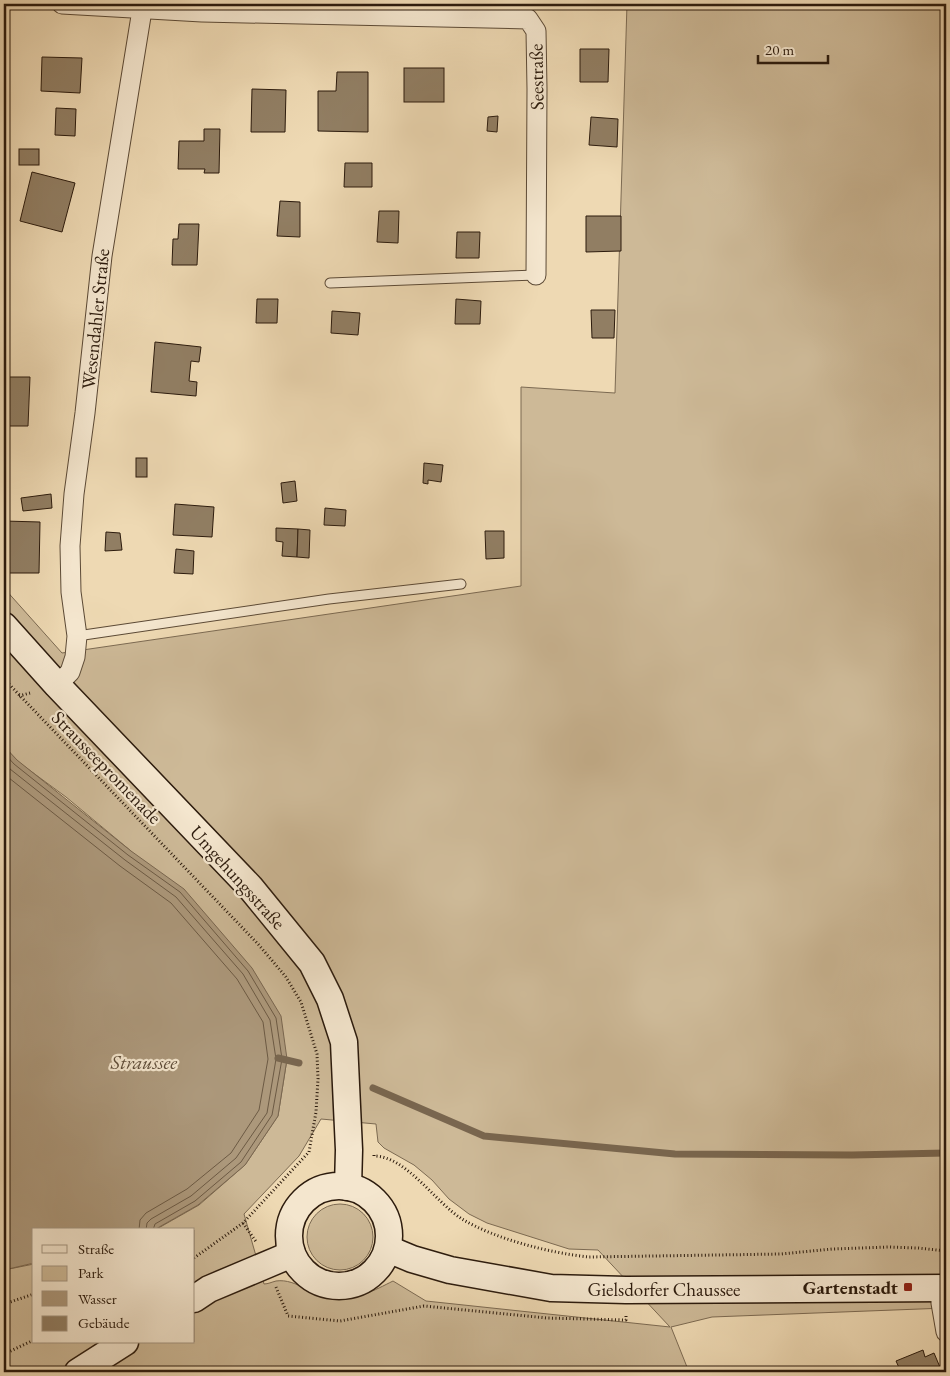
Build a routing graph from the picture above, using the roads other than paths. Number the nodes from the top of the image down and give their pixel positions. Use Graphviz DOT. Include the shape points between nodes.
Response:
graph roads {
  1 [pos="62,4"];
  2 [pos="142,6"];
  3 [pos="536,274"];
  4 [pos="330,283"];
  5 [pos="461,584"];
  6 [pos="4,626"];
  7 [pos="77,636"];
  8 [pos="57,685"];
  9 [pos="348,1187"];
  10 [pos="388,1249"];
  11 [pos="292,1254"];
  12 [pos="944,1288"];
  13 [pos="195,1298"];
  14 [pos="946,1332"];
  15 [pos="122,1344"];
  16 [pos="78,1372"];
  1 -- 2 [label="street, Seestraße"];
  2 -- 3 [label="street, Seestraße" via="202,12 528,19 536,31"];
  2 -- 7 [label="street, Wesendahler Straße" via="102,256 74,494 70,546 71,592"];
  3 -- 4 [label="lane"];
  5 -- 7 [label="lane" via="329,599"];
  6 -- 8 [label="main road, Umgehungsstraße"];
  7 -- 8 [label="street, Wesendahler Straße" via="70,672"];
  8 -- 9 [label="main road, Umgehungsstraße" via="250,887 312,963 330,999 344,1042 350,1150"];
  9 -- 10 [label="main road" via="364,1193 376,1203 385,1217"];
  9 -- 11 [label="main road" via="333,1187 306,1199 291,1224"];
  10 -- 11 [label="main road" via="371,1276 342,1286 326,1285 312,1278"];
  10 -- 12 [label="main road, Gielsdorfer Chaussee" via="450,1270 551,1288"];
  11 -- 13 [label="main road" via="209,1289"];
  12 -- 14 [label="street" via="942,1303"];
  15 -- 16 [label="main road"];
}
